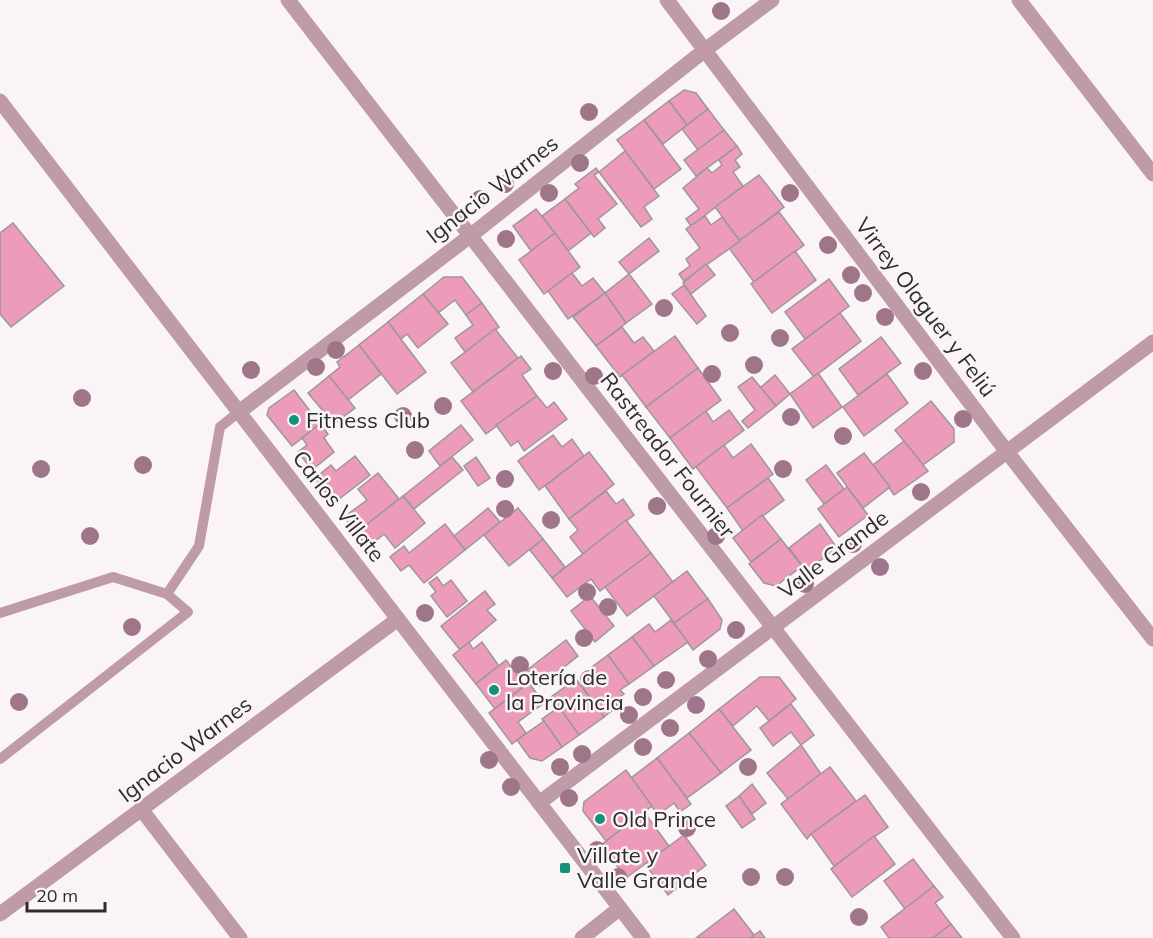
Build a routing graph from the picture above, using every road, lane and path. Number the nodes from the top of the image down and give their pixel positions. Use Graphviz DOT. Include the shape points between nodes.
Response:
graph roads {
  1 [pos="288,0"];
  2 [pos="667,0"];
  3 [pos="772,0"];
  4 [pos="1019,0"];
  5 [pos="705,50"];
  6 [pos="0,101"];
  7 [pos="1153,174"];
  8 [pos="470,236"];
  9 [pos="1153,342"];
  10 [pos="239,412"];
  11 [pos="1007,452"];
  12 [pos="167,594"];
  13 [pos="0,613"];
  14 [pos="398,619"];
  15 [pos="773,627"];
  16 [pos="1153,639"];
  17 [pos="0,759"];
  18 [pos="539,803"];
  19 [pos="141,810"];
  20 [pos="620,908"];
  21 [pos="0,914"];
  22 [pos="240,938"];
  23 [pos="582,938"];
  24 [pos="643,938"];
  25 [pos="1013,938"];
  1 -- 8 [label="street, Rastreador Fournier"];
  2 -- 5 [label="street, Virrey Olaguer y Feliú"];
  3 -- 5 [label="street, Ignacio Warnes"];
  4 -- 7 [label="street"];
  5 -- 8 [label="street, Ignacio Warnes"];
  5 -- 11 [label="street, Virrey Olaguer y Feliú"];
  6 -- 10 [label="street, Carlos Villate"];
  8 -- 10 [label="street, Ignacio Warnes"];
  8 -- 15 [label="street, Rastreador Fournier"];
  9 -- 11 [label="street, Valle Grande"];
  10 -- 12 [label="lane" via="219,427 199,546"];
  10 -- 14 [label="street, Carlos Villate"];
  11 -- 15 [label="street, Valle Grande"];
  11 -- 16 [label="street, Virrey Olaguer y Feliú"];
  12 -- 13 [label="lane" via="113,577"];
  12 -- 17 [label="lane" via="188,612"];
  14 -- 18 [label="street, Carlos Villate"];
  14 -- 19 [label="street, Ignacio Warnes"];
  15 -- 18 [label="street, Valle Grande"];
  15 -- 25 [label="street, Rastreador Fournier"];
  18 -- 20 [label="street, Carlos Villate"];
  19 -- 21 [label="street, Ignacio Warnes"];
  19 -- 22 [label="street"];
  20 -- 23 [label="street"];
  20 -- 24 [label="street, Carlos Villate"];
}
